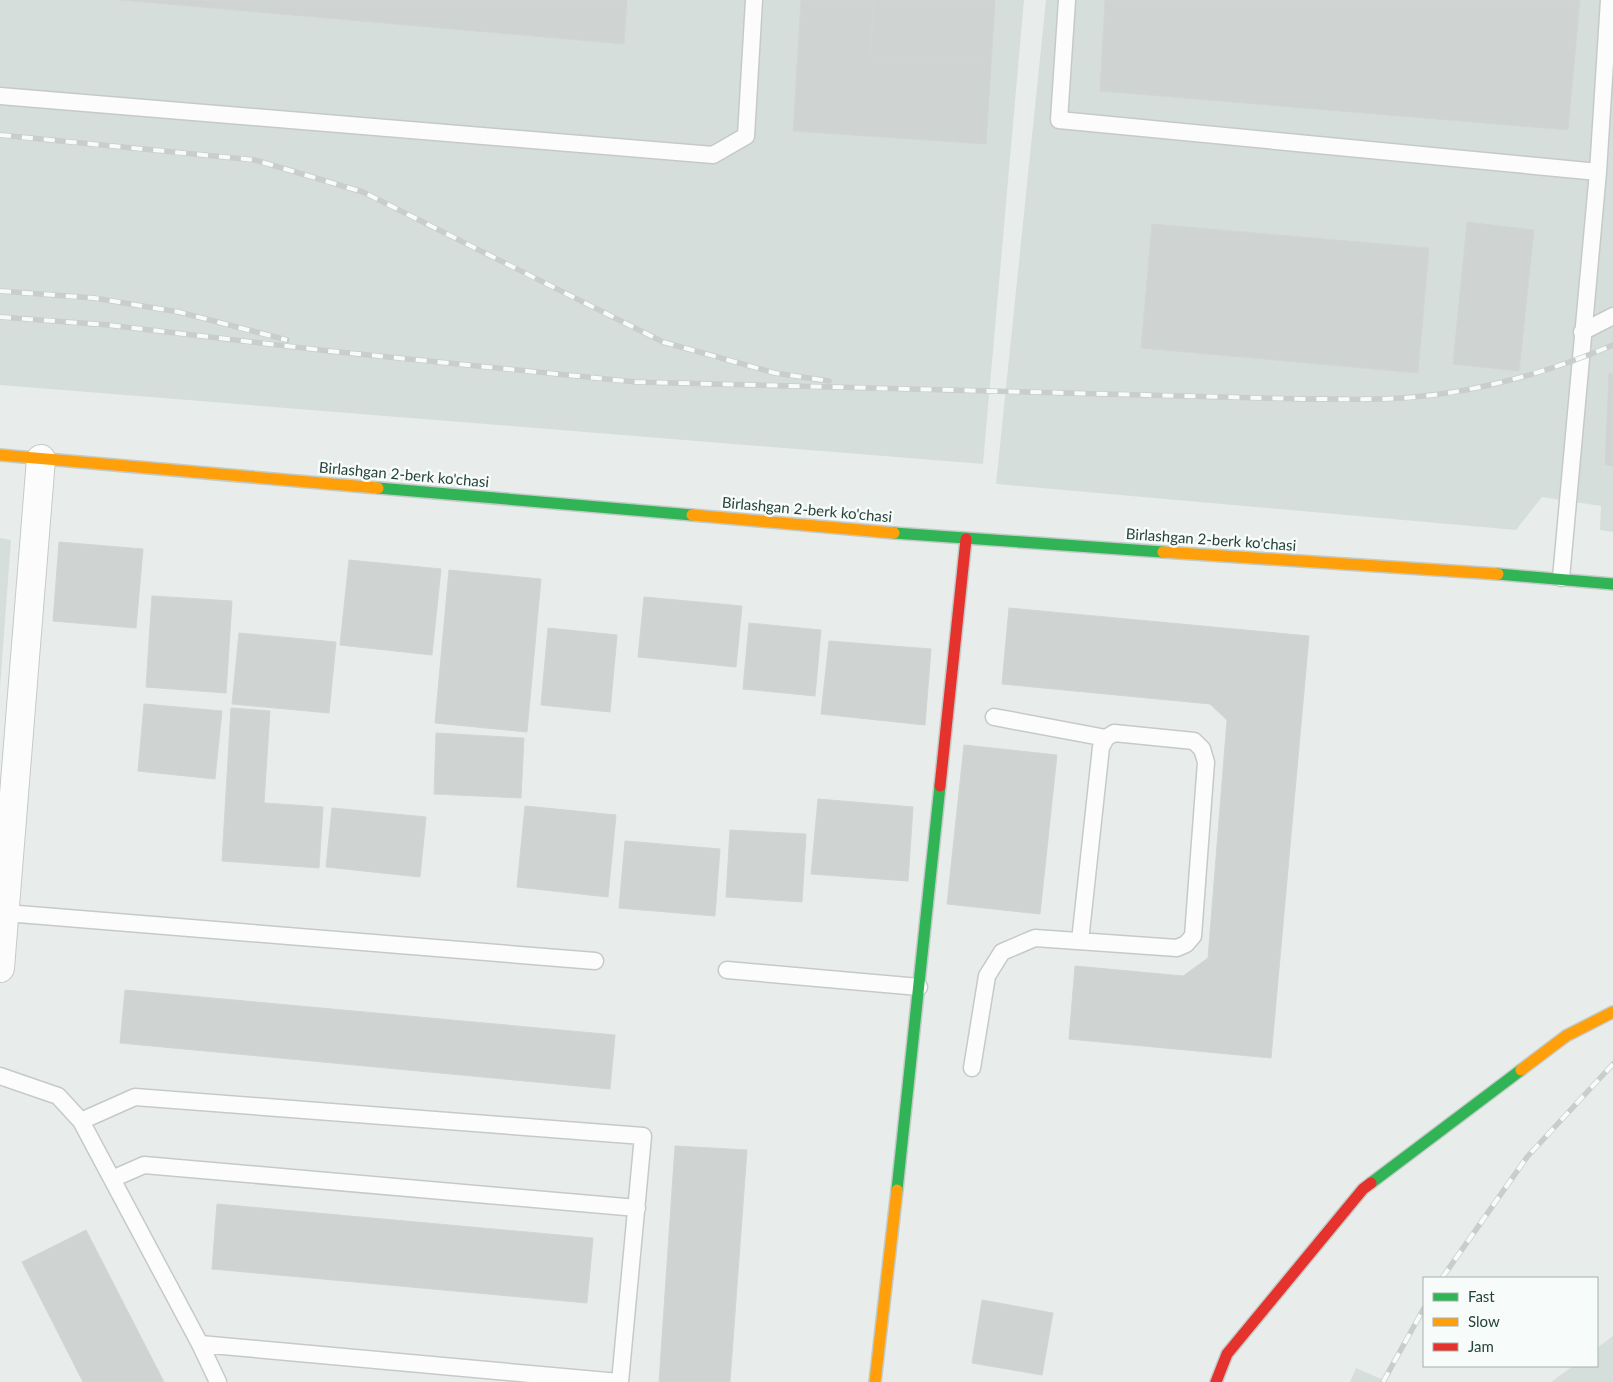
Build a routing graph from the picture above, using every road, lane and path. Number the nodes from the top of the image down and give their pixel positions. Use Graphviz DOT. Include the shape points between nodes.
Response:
graph roads {
  1 [pos="754,0"];
  2 [pos="1067,0"];
  3 [pos="1609,0"];
  4 [pos="0,96"];
  5 [pos="1598,172"];
  6 [pos="1613,316"];
  7 [pos="1582,332"];
  8 [pos="0,455"];
  9 [pos="41,459"];
  10 [pos="966,539"];
  11 [pos="1561,578"];
  12 [pos="1613,584"];
  13 [pos="994,717"];
  14 [pos="1106,738"];
  15 [pos="8,787"];
  16 [pos="6,912"];
  17 [pos="1080,941"];
  18 [pos="595,961"];
  19 [pos="0,962"];
  20 [pos="727,970"];
  21 [pos="919,987"];
  22 [pos="1613,1012"];
  23 [pos="972,1068"];
  24 [pos="0,1076"];
  25 [pos="81,1121"];
  26 [pos="112,1179"];
  27 [pos="637,1208"];
  28 [pos="200,1344"];
  29 [pos="218,1382"];
  30 [pos="620,1382"];
  31 [pos="875,1382"];
  32 [pos="1216,1382"];
  1 -- 4 [label="lane" via="746,136 713,155"];
  2 -- 5 [label="lane" via="1059,120"];
  3 -- 5 [label="lane"];
  5 -- 7 [label="lane"];
  6 -- 7 [label="lane"];
  7 -- 11 [label="lane"];
  8 -- 9 [label="street, Birlashgan 2-berk ko'chasi"];
  9 -- 10 [label="street, Birlashgan 2-berk ko'chasi"];
  9 -- 15 [label="street"];
  10 -- 11 [label="street, Birlashgan 2-berk ko'chasi"];
  10 -- 21 [label="street"];
  11 -- 12 [label="street, Birlashgan 2-berk ko'chasi"];
  13 -- 14 [label="lane"];
  14 -- 17 [label="lane" via="1101,747"];
  14 -- 17 [label="lane" via="1114,733 1194,741 1202,749 1206,762 1193,936 1177,948"];
  15 -- 16 [label="street"];
  16 -- 18 [label="lane"];
  16 -- 19 [label="street"];
  17 -- 23 [label="lane" via="1035,938 1002,952 987,976"];
  20 -- 21 [label="lane"];
  21 -- 31 [label="street"];
  22 -- 32 [label="street" via="1566,1036 1363,1189 1228,1354"];
  24 -- 25 [label="lane" via="58,1096"];
  25 -- 26 [label="lane"];
  25 -- 27 [label="lane" via="135,1097 643,1136"];
  26 -- 27 [label="lane" via="144,1165"];
  26 -- 28 [label="lane"];
  27 -- 30 [label="lane"];
  28 -- 29 [label="lane"];
  28 -- 30 [label="lane"];
}
